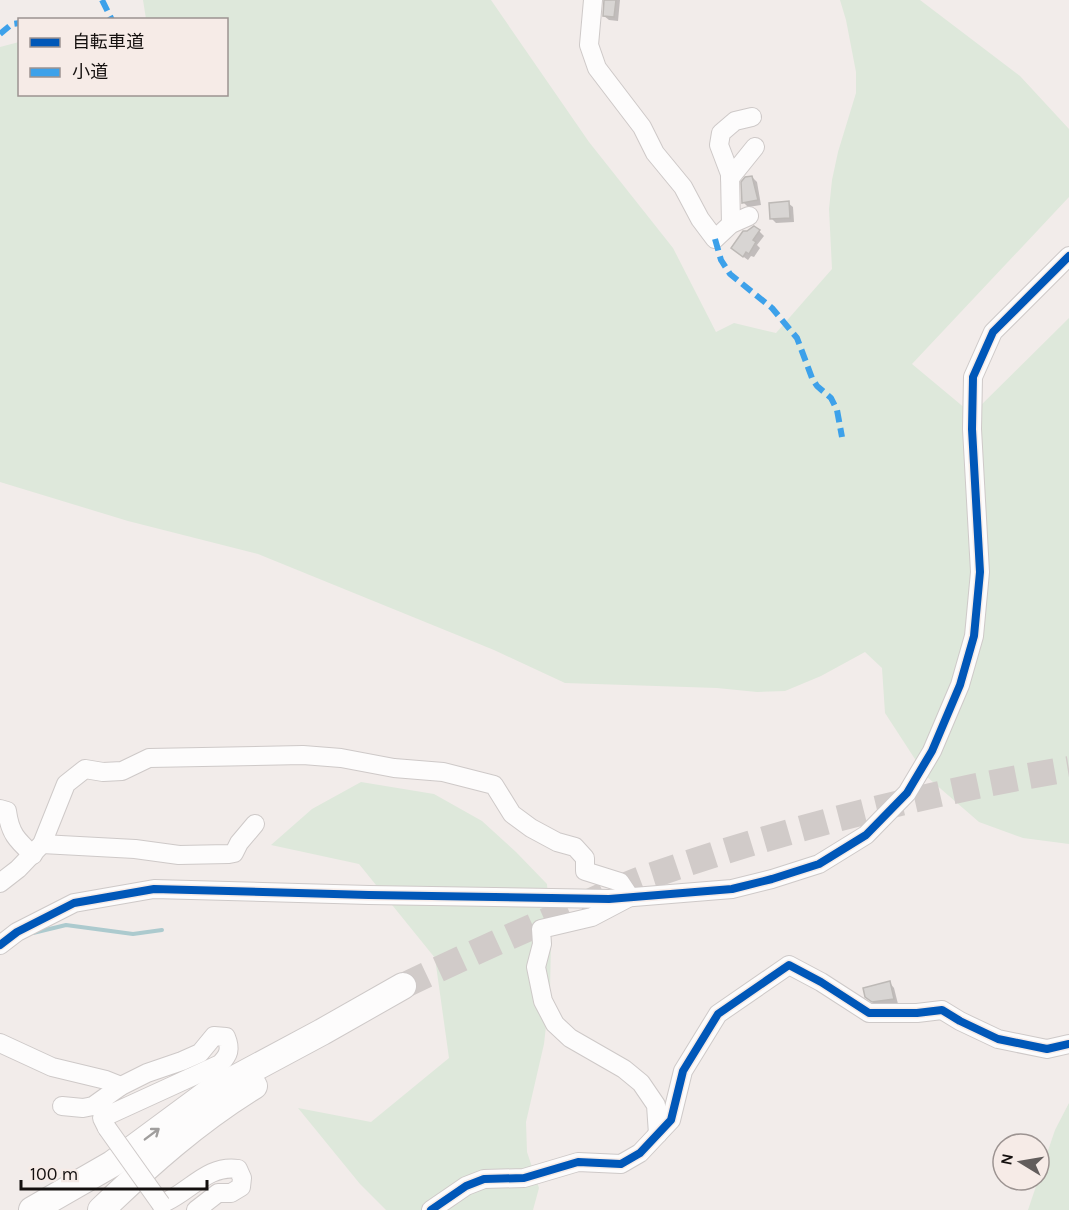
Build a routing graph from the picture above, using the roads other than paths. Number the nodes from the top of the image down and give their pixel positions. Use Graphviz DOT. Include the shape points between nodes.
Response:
graph roads {
  1 [pos="593,0"];
  2 [pos="752,117"];
  3 [pos="755,147"];
  4 [pos="730,178"];
  5 [pos="748,216"];
  6 [pos="731,224"];
  7 [pos="1069,256"];
  8 [pos="2,806"];
  9 [pos="255,824"];
  10 [pos="38,849"];
  11 [pos="0,883"];
  12 [pos="630,897"];
  13 [pos="0,945"];
  14 [pos="403,986"];
  15 [pos="322,1032"];
  16 [pos="0,1042"];
  17 [pos="1069,1044"];
  18 [pos="121,1086"];
  19 [pos="62,1106"];
  20 [pos="658,1134"];
  21 [pos="32,1210"];
  22 [pos="101,1210"];
  23 [pos="196,1210"];
  24 [pos="431,1210"];
  1 -- 6 [label="street" via="588,45 597,68 642,127 655,153 683,187 715,239"];
  2 -- 4 [label="street" via="735,121 721,133 719,145"];
  3 -- 4 [label="street"];
  4 -- 6 [label="street"];
  5 -- 6 [label="street"];
  7 -- 12 [label="street" via="993,332 973,377 980,572 974,636 960,685 932,751 907,793 866,835 819,864 732,889"];
  8 -- 10 [label="street" via="15,838"];
  9 -- 10 [label="street" via="234,853 229,854"];
  10 -- 11 [label="street"];
  10 -- 12 [label="street" via="66,784 86,769 122,771 149,758 193,756 341,758 394,768 443,771 494,785 512,814 557,842 575,847 585,858 585,871 620,882"];
  12 -- 13 [label="street" via="154,889 74,903"];
  12 -- 20 [label="street" via="592,917 541,929 536,967 543,1001 555,1024 570,1038 641,1083 656,1105"];
  14 -- 15 [label="highway"];
  21 -- 15 [label="highway, one-way" via="112,1164 208,1093"];
  15 -- 22 [label="highway" via="280,1070 227,1102 173,1143"];
  16 -- 18 [label="street" via="52,1067"];
  17 -- 20 [label="street" via="1047,1049 998,1039 942,1010 869,1013 789,965 718,1014 683,1071 671,1120"];
  18 -- 19 [label="street" via="93,1106"];
  18 -- 23 [label="street, bridge" via="200,1053 214,1036 226,1037 230,1045 228,1056 220,1064 102,1118 161,1204 176,1198 202,1177 228,1168 238,1169 241,1187 231,1193 218,1193"];
  20 -- 24 [label="street" via="640,1153 621,1164 578,1162 524,1178 484,1179 466,1186"];
}
